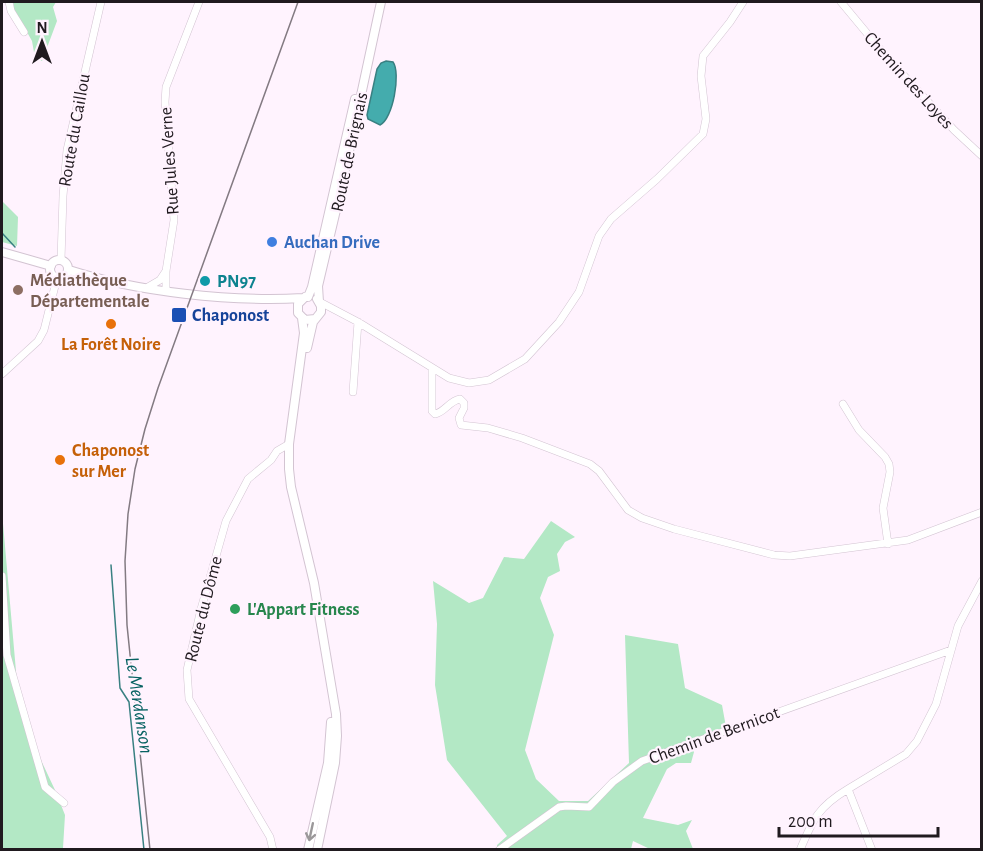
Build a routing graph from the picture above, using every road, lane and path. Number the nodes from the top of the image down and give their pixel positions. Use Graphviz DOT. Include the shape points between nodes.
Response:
graph roads {
  1 [pos="9,2"];
  2 [pos="101,2"];
  3 [pos="199,2"];
  4 [pos="375,2"];
  5 [pos="381,2"];
  6 [pos="743,2"];
  7 [pos="841,2"];
  8 [pos="24,32"];
  9 [pos="981,156"];
  10 [pos="2,252"];
  11 [pos="61,260"];
  12 [pos="51,266"];
  13 [pos="69,270"];
  14 [pos="166,271"];
  15 [pos="57,278"];
  16 [pos="124,284"];
  17 [pos="148,287"];
  18 [pos="166,290"];
  19 [pos="217,296"];
  20 [pos="305,297"];
  21 [pos="283,299"];
  22 [pos="319,302"];
  23 [pos="336,311"];
  24 [pos="300,314"];
  25 [pos="317,317"];
  26 [pos="358,322"];
  27 [pos="432,369"];
  28 [pos="2,374"];
  29 [pos="299,376"];
  30 [pos="353,392"];
  31 [pos="843,404"];
  32 [pos="289,444"];
  33 [pos="289,459"];
  34 [pos="271,460"];
  35 [pos="981,512"];
  36 [pos="888,544"];
  37 [pos="2,576"];
  38 [pos="981,581"];
  39 [pos="951,650"];
  40 [pos="332,691"];
  41 [pos="848,789"];
  42 [pos="64,803"];
  43 [pos="273,849"];
  44 [pos="308,849"];
  45 [pos="317,849"];
  46 [pos="499,849"];
  47 [pos="800,849"];
  48 [pos="872,849"];
  1 -- 8 [label="street"];
  2 -- 11 [label="street, Route du Caillou" via="69,139"];
  3 -- 14 [label="street, Rue Jules Verne" via="166,87 174,220"];
  4 -- 20 [label="main road, Route de Brignais" via="312,286"];
  5 -- 22 [label="main road, Route de Brignais" via="318,286"];
  6 -- 27 [label="street" via="702,61 706,119 702,134 611,219 599,236 579,292 552,330 525,359 489,380 469,383"];
  7 -- 9 [label="street, Chemin des Loyes"];
  10 -- 12 [label="main road"];
  11 -- 12 [label="main road"];
  11 -- 13 [label="main road"];
  12 -- 15 [label="main road" via="50,272"];
  13 -- 15 [label="main road"];
  13 -- 16 [label="main road"];
  14 -- 17 [label="street"];
  14 -- 18 [label="street, Rue Jules Verne"];
  15 -- 28 [label="street" via="38,341"];
  16 -- 17 [label="main road"];
  16 -- 19 [label="main road" via="182,298"];
  17 -- 18 [label="main road"];
  18 -- 19 [label="main road"];
  19 -- 21 [label="main road"];
  20 -- 21 [label="main road"];
  20 -- 22 [label="main road"];
  20 -- 24 [label="main road" via="298,304"];
  21 -- 24 [label="main road"];
  22 -- 23 [label="street"];
  22 -- 25 [label="main road"];
  23 -- 25 [label="street"];
  23 -- 26 [label="street"];
  24 -- 25 [label="main road" via="308,320"];
  24 -- 29 [label="main road" via="304,333"];
  25 -- 29 [label="main road"];
  26 -- 27 [label="street"];
  26 -- 30 [label="street"];
  27 -- 36 [label="street" via="435,414 460,399 464,403 461,424 522,438 590,465 599,471 628,510 642,518 774,555"];
  29 -- 32 [label="main road"];
  31 -- 36 [label="street" via="859,430 889,464 883,508"];
  32 -- 33 [label="main road"];
  32 -- 34 [label="street, Route du Dôme"];
  33 -- 34 [label="street" via="278,456"];
  33 -- 40 [label="main road" via="291,487 314,583"];
  34 -- 43 [label="street, Route du Dôme" via="248,479 226,521 187,670 189,699 270,837"];
  35 -- 36 [label="street" via="928,534"];
  37 -- 42 [label="street" via="7,655 45,787"];
  38 -- 39 [label="street" via="958,626"];
  39 -- 41 [label="street" via="936,704 917,741 906,754"];
  39 -- 46 [label="street, Chemin de Bernicot" via="642,761 613,782 589,807 559,807"];
  40 -- 44 [label="main road, one-way" via="328,763"];
  40 -- 45 [label="main road" via="336,714 335,763"];
  41 -- 47 [label="street" via="829,800 814,818"];
  41 -- 48 [label="street"];
}
